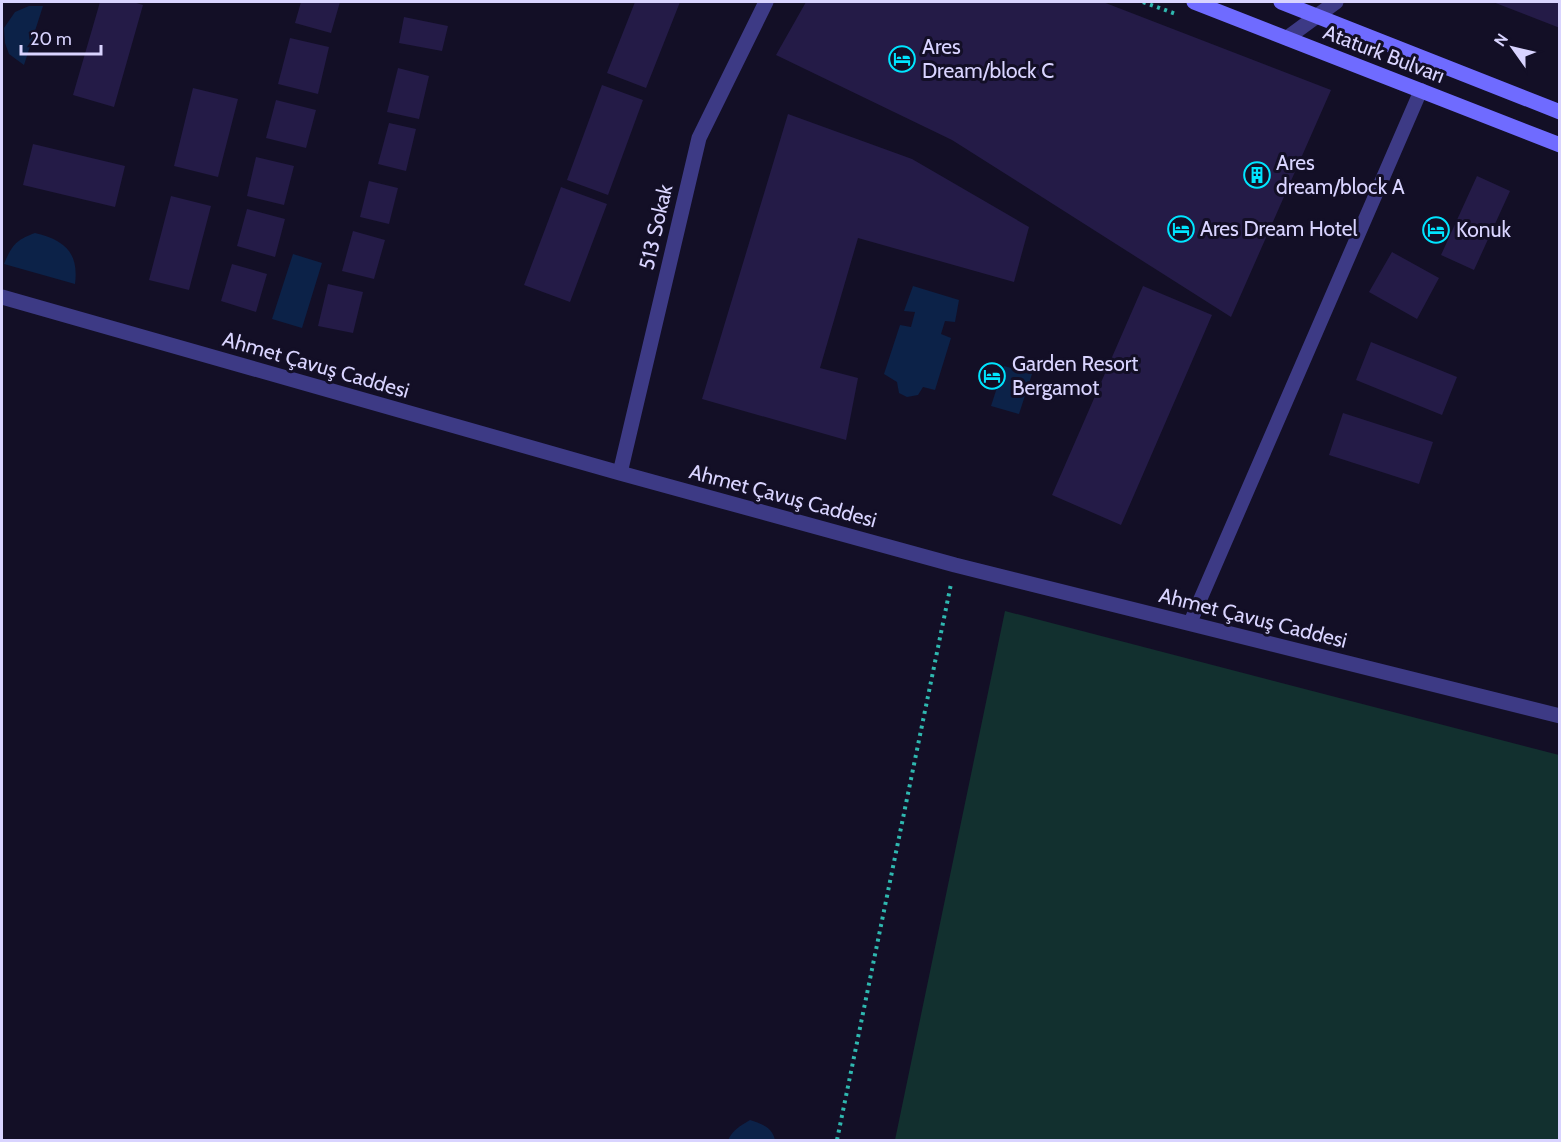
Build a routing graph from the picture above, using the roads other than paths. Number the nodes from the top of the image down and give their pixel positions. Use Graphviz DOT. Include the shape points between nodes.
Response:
graph roads {
  1 [pos="766,2"];
  2 [pos="1194,2"];
  3 [pos="1281,2"];
  4 [pos="1336,2"];
  5 [pos="1316,16"];
  6 [pos="1287,38"];
  7 [pos="1421,90"];
  8 [pos="1560,112"];
  9 [pos="1560,145"];
  10 [pos="2,297"];
  11 [pos="620,473"];
  12 [pos="1190,623"];
  13 [pos="1560,716"];
  1 -- 11 [label="street, 513 Sokak" via="699,138"];
  2 -- 6 [label="main road, Ataturk Bulvarı"];
  3 -- 5 [label="main road, Ataturk Bulvarı"];
  4 -- 5 [label="street"];
  5 -- 6 [label="street"];
  5 -- 8 [label="main road, Ataturk Bulvarı"];
  6 -- 7 [label="main road, Ataturk Bulvarı"];
  7 -- 9 [label="main road, Ataturk Bulvarı"];
  7 -- 12 [label="lane"];
  10 -- 11 [label="street, Ahmet Çavuş Caddesi"];
  11 -- 12 [label="street, Ahmet Çavuş Caddesi" via="954,565"];
  12 -- 13 [label="street, Ahmet Çavuş Caddesi"];
}
